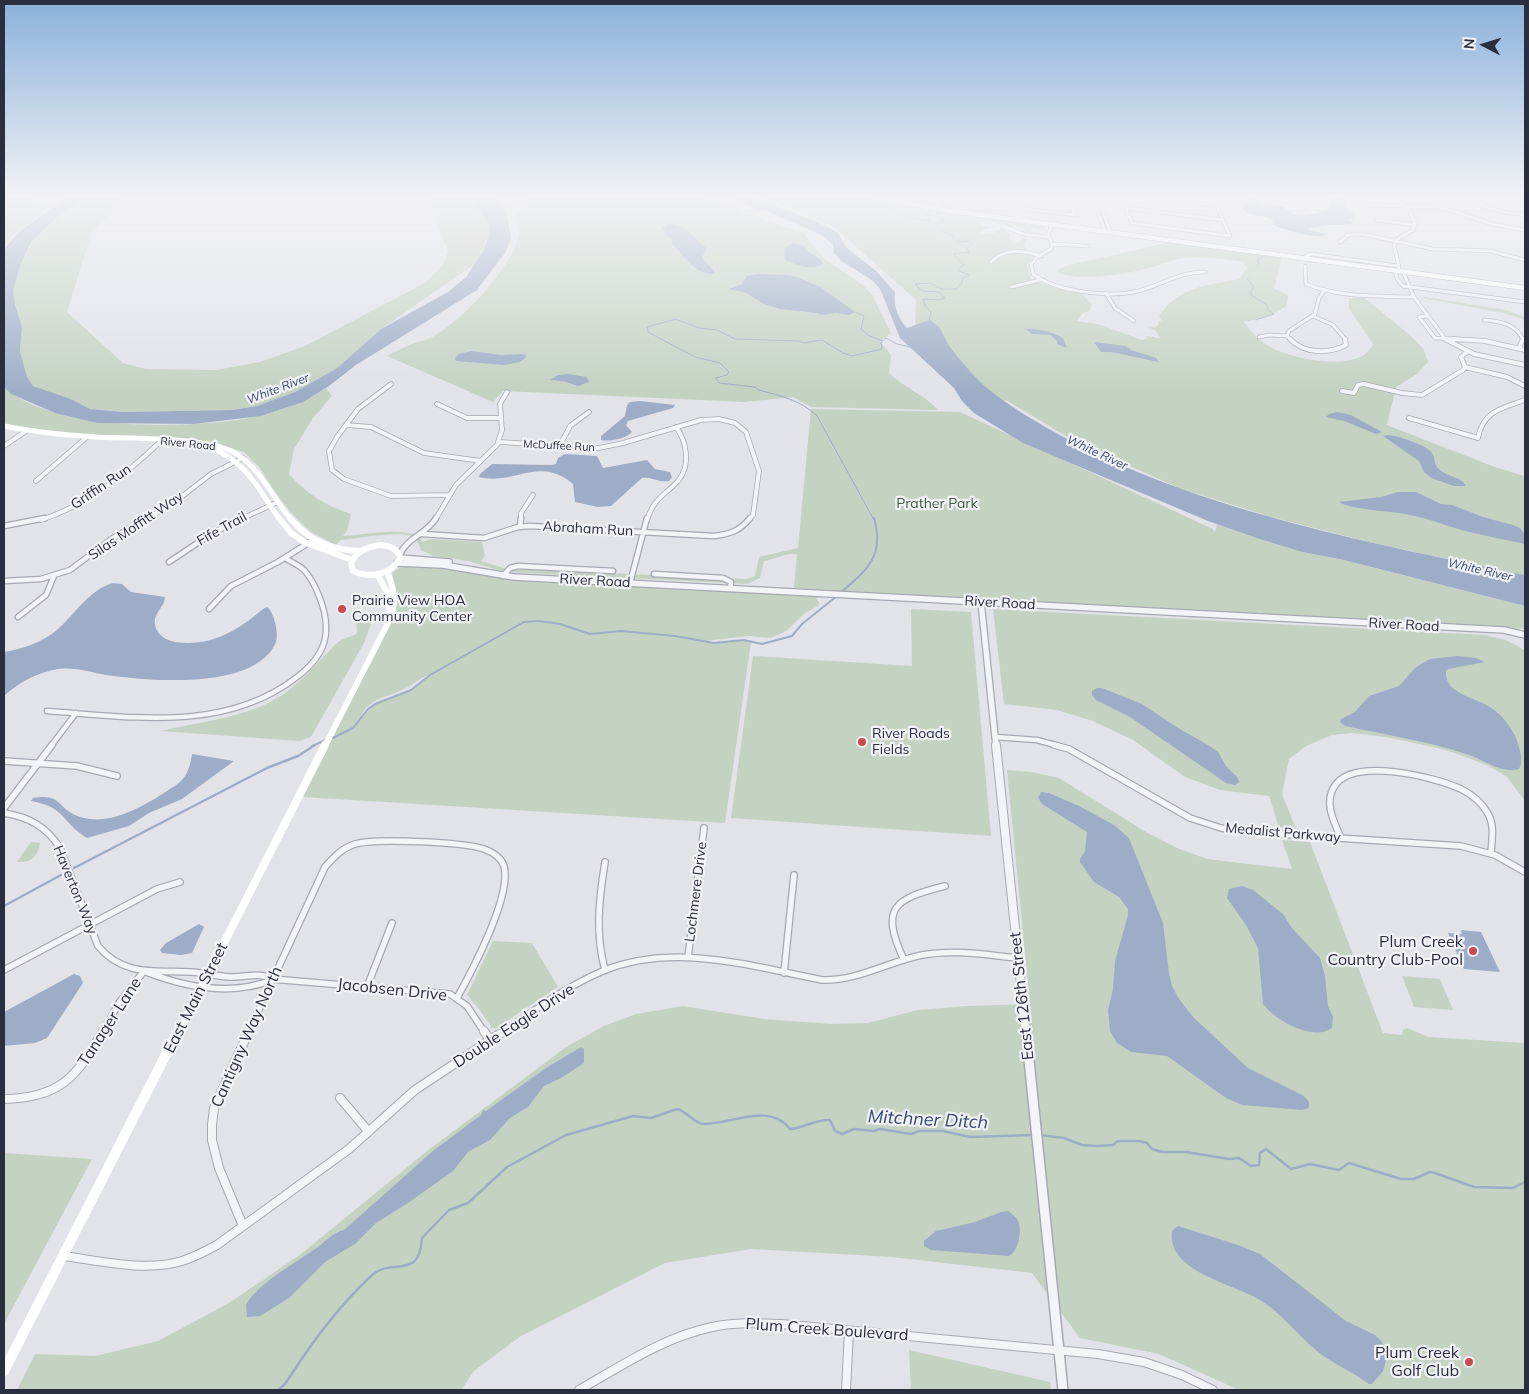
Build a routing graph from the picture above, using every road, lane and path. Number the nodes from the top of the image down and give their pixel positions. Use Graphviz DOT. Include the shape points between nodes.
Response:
graph roads {
  1 [pos="1032,263"];
  2 [pos="1348,263"];
  3 [pos="1353,263"];
  4 [pos="1398,263"];
  5 [pos="1305,266"];
  6 [pos="1399,270"];
  7 [pos="1205,272"];
  8 [pos="1040,280"];
  9 [pos="1404,286"];
  10 [pos="1408,286"];
  11 [pos="1011,287"];
  12 [pos="1525,287"];
  13 [pos="1324,291"];
  14 [pos="1106,294"];
  15 [pos="1414,297"];
  16 [pos="1525,302"];
  17 [pos="1312,316"];
  18 [pos="1428,316"];
  19 [pos="1484,320"];
  20 [pos="1134,321"];
  21 [pos="1288,336"];
  22 [pos="1259,337"];
  23 [pos="1444,339"];
  24 [pos="1519,348"];
  25 [pos="1525,350"];
  26 [pos="1467,352"];
  27 [pos="1525,365"];
  28 [pos="1464,367"];
  29 [pos="391,384"];
  30 [pos="1525,386"];
  31 [pos="1342,391"];
  32 [pos="507,392"];
  33 [pos="1525,400"];
  34 [pos="437,404"];
  35 [pos="589,412"];
  36 [pos="501,418"];
  37 [pos="1409,418"];
  38 [pos="346,425"];
  39 [pos="4,426"];
  40 [pos="676,427"];
  41 [pos="4,430"];
  42 [pos="23,433"];
  43 [pos="85,438"];
  44 [pos="499,442"];
  45 [pos="159,443"];
  46 [pos="4,446"];
  47 [pos="559,447"];
  48 [pos="243,458"];
  49 [pos="236,461"];
  50 [pos="481,461"];
  51 [pos="36,481"];
  52 [pos="450,495"];
  53 [pos="532,495"];
  54 [pos="278,502"];
  55 [pos="270,505"];
  56 [pos="751,520"];
  57 [pos="4,526"];
  58 [pos="520,527"];
  59 [pos="644,532"];
  60 [pos="422,534"];
  61 [pos="417,538"];
  62 [pos="314,540"];
  63 [pos="307,544"];
  64 [pos="390,546"];
  65 [pos="360,551"];
  66 [pos="285,558"];
  67 [pos="399,559"];
  68 [pos="352,560"];
  69 [pos="169,562"];
  70 [pos="474,569"];
  71 [pos="387,571"];
  72 [pos="613,571"];
  73 [pos="377,574"];
  74 [pos="654,574"];
  75 [pos="54,576"];
  76 [pos="503,576"];
  77 [pos="4,581"];
  78 [pos="630,583"];
  79 [pos="730,589"];
  80 [pos="981,602"];
  81 [pos="209,609"];
  82 [pos="18,618"];
  83 [pos="387,624"];
  84 [pos="1525,635"];
  85 [pos="47,711"];
  86 [pos="76,713"];
  87 [pos="995,737"];
  88 [pos="4,761"];
  89 [pos="38,763"];
  90 [pos="117,776"];
  91 [pos="4,808"];
  92 [pos="4,813"];
  93 [pos="704,828"];
  94 [pos="1341,838"];
  95 [pos="1491,853"];
  96 [pos="605,862"];
  97 [pos="1525,872"];
  98 [pos="794,875"];
  99 [pos="180,882"];
  100 [pos="945,886"];
  101 [pos="392,923"];
  102 [pos="89,925"];
  103 [pos="688,957"];
  104 [pos="1018,958"];
  105 [pos="904,960"];
  106 [pos="4,970"];
  107 [pos="605,970"];
  108 [pos="144,971"];
  109 [pos="784,973"];
  110 [pos="208,974"];
  111 [pos="272,979"];
  112 [pos="201,986"];
  113 [pos="367,987"];
  114 [pos="457,998"];
  115 [pos="490,1040"];
  116 [pos="340,1098"];
  117 [pos="4,1099"];
  118 [pos="368,1131"];
  119 [pos="243,1226"];
  120 [pos="63,1256"];
  121 [pos="849,1331"];
  122 [pos="1059,1350"];
  123 [pos="4,1371"];
  124 [pos="579,1390"];
  125 [pos="846,1390"];
  126 [pos="1063,1390"];
  127 [pos="1213,1390"];
  1 -- 8 [label="street" via="1032,273"];
  2 -- 6 [label="main road"];
  3 -- 6 [label="main road"];
  4 -- 6 [label="street"];
  5 -- 13 [label="street" via="1306,284"];
  6 -- 9 [label="street" via="1397,278"];
  6 -- 10 [label="street"];
  6 -- 12 [label="main road"];
  7 -- 14 [label="street" via="1179,275 1142,290"];
  8 -- 11 [label="street"];
  8 -- 14 [label="street" via="1067,289"];
  9 -- 10 [label="street"];
  9 -- 15 [label="street"];
  10 -- 15 [label="street"];
  10 -- 16 [label="street"];
  13 -- 15 [label="street" via="1353,296"];
  13 -- 17 [label="street"];
  14 -- 20 [label="street" via="1115,308"];
  15 -- 18 [label="street"];
  17 -- 21 [label="street" via="1289,331"];
  17 -- 21 [label="street" via="1336,327 1346,345 1334,350 1314,350 1297,345"];
  18 -- 23 [label="street"];
  18 -- 23 [label="street" via="1419,317 1432,336"];
  19 -- 24 [label="street" via="1519,332 1523,340"];
  21 -- 22 [label="street"];
  23 -- 24 [label="street" via="1485,341"];
  23 -- 26 [label="street"];
  24 -- 25 [label="street"];
  26 -- 27 [label="street"];
  26 -- 28 [label="street" via="1462,357"];
  28 -- 30 [label="street" via="1507,377"];
  28 -- 31 [label="street" via="1422,395 1362,384 1354,393"];
  29 -- 38 [label="street" via="358,409"];
  32 -- 36 [label="street" via="499,407"];
  33 -- 37 [label="street" via="1489,415 1479,427 1478,438"];
  34 -- 36 [label="street" via="465,419"];
  35 -- 47 [label="street" via="570,426"];
  36 -- 44 [label="street" via="503,428"];
  38 -- 50 [label="street" via="371,428 424,453"];
  38 -- 52 [label="street" via="329,450 332,470 337,476 391,496"];
  39 -- 42 [label="main road, River Road"];
  40 -- 47 [label="street, McDuffee Run" via="606,447"];
  40 -- 56 [label="street, McDuffee Run" via="715,419 732,422 744,429 759,471"];
  40 -- 59 [label="street" via="686,448 685,472 679,482 654,503"];
  41 -- 42 [label="main road, River Road"];
  42 -- 43 [label="main road, River Road" via="45,438"];
  42 -- 46 [label="street"];
  43 -- 45 [label="main road, River Road"];
  43 -- 51 [label="street"];
  44 -- 47 [label="street, McDuffee Run"];
  44 -- 50 [label="street"];
  45 -- 48 [label="main road, River Road" via="208,444"];
  45 -- 49 [label="main road, River Road" via="208,449"];
  45 -- 57 [label="street, Griffin Run" via="77,506 44,519"];
  48 -- 49 [label="street, Silas Moffitt Way"];
  48 -- 54 [label="main road, River Road"];
  49 -- 55 [label="main road, River Road"];
  49 -- 75 [label="street, Silas Moffitt Way" via="113,538 76,566"];
  50 -- 52 [label="street" via="460,480"];
  52 -- 60 [label="street" via="437,520"];
  53 -- 58 [label="street" via="522,508"];
  54 -- 55 [label="street, Fife Trail"];
  54 -- 62 [label="main road, River Road" via="300,530"];
  55 -- 63 [label="main road, River Road" via="290,532"];
  55 -- 69 [label="street, Fife Trail" via="209,534"];
  56 -- 59 [label="street, Abraham Run" via="742,528 721,535"];
  58 -- 59 [label="street, Abraham Run"];
  58 -- 60 [label="street, Abraham Run" via="484,538"];
  59 -- 78 [label="street"];
  60 -- 61 [label="street"];
  61 -- 64 [label="street" via="403,545"];
  61 -- 67 [label="street" via="402,549"];
  62 -- 63 [label="street"];
  62 -- 65 [label="main road, River Road"];
  63 -- 66 [label="street"];
  63 -- 68 [label="main road, River Road"];
  64 -- 65 [label="main road" via="372,546"];
  64 -- 67 [label="main road" via="396,550"];
  65 -- 68 [label="main road"];
  66 -- 81 [label="street" via="234,582"];
  66 -- 86 [label="street" via="308,574 326,624 320,651 293,681 250,704 190,718"];
  67 -- 70 [label="street, River Road"];
  67 -- 71 [label="main road"];
  68 -- 73 [label="main road" via="356,573"];
  70 -- 76 [label="street, River Road"];
  71 -- 73 [label="main road"];
  71 -- 83 [label="main road, East Main Street" via="395,598"];
  72 -- 76 [label="street" via="518,566 510,568"];
  73 -- 83 [label="main road, East Main Street" via="387,590"];
  74 -- 79 [label="street" via="723,578 731,582"];
  75 -- 77 [label="street, Silas Moffitt Way"];
  75 -- 82 [label="street" via="52,590"];
  76 -- 78 [label="street, River Road"];
  78 -- 79 [label="street, River Road"];
  79 -- 80 [label="street, River Road"];
  80 -- 84 [label="street, River Road" via="1504,630"];
  80 -- 87 [label="street, East 126th Street"];
  83 -- 110 [label="main road, East Main Street"];
  85 -- 86 [label="street"];
  86 -- 89 [label="street"];
  87 -- 94 [label="street, Medalist Parkway" via="1037,740 1069,749 1175,811 1205,824 1240,831"];
  87 -- 104 [label="street, East 126th Street"];
  88 -- 89 [label="street"];
  89 -- 90 [label="street" via="82,767"];
  89 -- 91 [label="street"];
  92 -- 102 [label="street, Haverton Way" via="40,824 52,836 60,848"];
  93 -- 103 [label="street, Lochmere Drive"];
  94 -- 95 [label="street, Medalist Parkway" via="1461,846"];
  94 -- 95 [label="street" via="1330,803 1334,786 1352,773 1381,770 1448,784 1476,799 1492,820"];
  95 -- 97 [label="street, Medalist Parkway"];
  96 -- 107 [label="street" via="597,915"];
  98 -- 109 [label="street"];
  99 -- 102 [label="street" via="157,889"];
  100 -- 105 [label="street" via="908,896 894,913 892,930"];
  101 -- 113 [label="street"];
  102 -- 106 [label="street"];
  102 -- 108 [label="street, Haverton Way" via="106,957 122,966"];
  103 -- 107 [label="street, Double Eagle Drive" via="646,959"];
  103 -- 109 [label="street, Double Eagle Drive"];
  104 -- 105 [label="street, Double Eagle Drive" via="950,953 924,954"];
  104 -- 122 [label="street, East 126th Street"];
  105 -- 109 [label="street, Double Eagle Drive" via="839,981"];
  107 -- 115 [label="street, Double Eagle Drive" via="563,992"];
  108 -- 110 [label="street, Haverton Way"];
  108 -- 112 [label="street, Haverton Way" via="173,982"];
  108 -- 117 [label="street, Tanager Lane" via="117,1006 82,1067 72,1077 53,1091 28,1100"];
  110 -- 111 [label="street, Jacobsen Drive" via="233,977 264,974"];
  110 -- 112 [label="main road, East Main Street"];
  111 -- 112 [label="street, Jacobsen Drive" via="258,985"];
  111 -- 113 [label="street, Jacobsen Drive"];
  111 -- 114 [label="street, Cantigny Way North" via="320,874 334,855 350,845 373,840 484,848 501,861 504,882 479,957"];
  111 -- 119 [label="street, Cantigny Way North" via="217,1100 210,1125 213,1153"];
  112 -- 120 [label="main road, East Main Street"];
  113 -- 114 [label="street, Jacobsen Drive" via="439,992"];
  114 -- 115 [label="street, Jacobsen Drive" via="468,1006"];
  115 -- 118 [label="street, Double Eagle Drive" via="412,1093"];
  116 -- 118 [label="street"];
  118 -- 119 [label="street, Double Eagle Drive"];
  119 -- 120 [label="street, Double Eagle Drive" via="217,1245 180,1261 158,1265"];
  120 -- 123 [label="main road, East Main Street"];
  121 -- 122 [label="street, Plum Creek Boulevard"];
  121 -- 124 [label="street, Plum Creek Boulevard" via="744,1323 709,1328 667,1343"];
  121 -- 125 [label="street"];
  122 -- 126 [label="street, East 126th Street"];
  122 -- 127 [label="street, Plum Creek Boulevard" via="1144,1362"];
}
